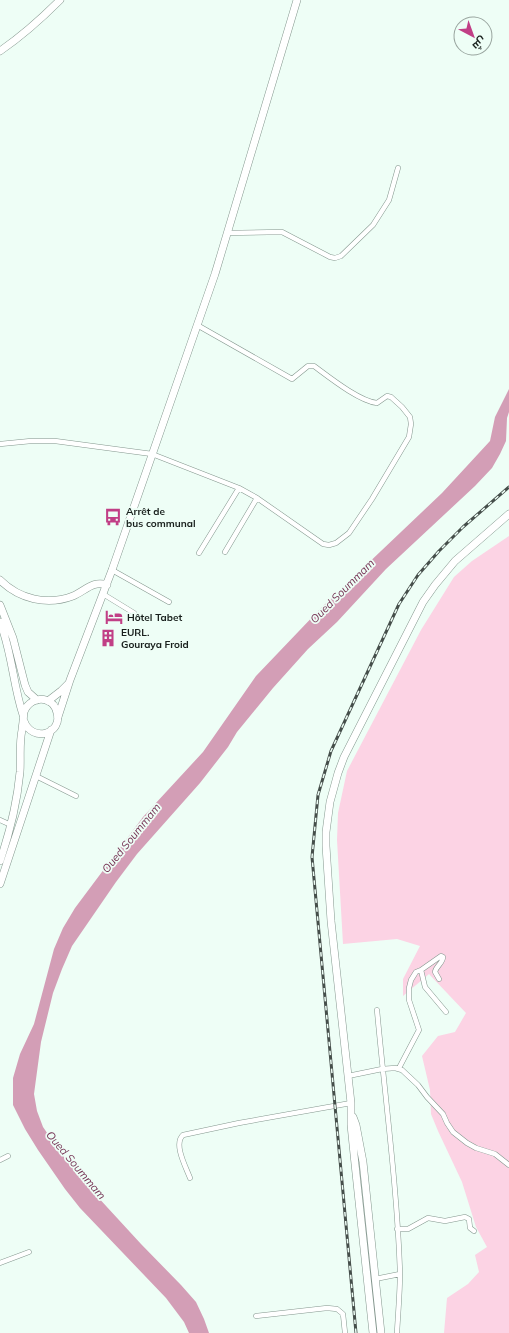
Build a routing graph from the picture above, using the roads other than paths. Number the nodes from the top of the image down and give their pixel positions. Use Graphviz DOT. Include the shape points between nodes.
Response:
graph roads {
  1 [pos="60,0"];
  2 [pos="297,0"];
  3 [pos="0,51"];
  4 [pos="398,168"];
  5 [pos="227,233"];
  6 [pos="197,325"];
  7 [pos="0,444"];
  8 [pos="152,454"];
  9 [pos="238,488"];
  10 [pos="257,498"];
  11 [pos="509,514"];
  12 [pos="225,552"];
  13 [pos="200,553"];
  14 [pos="112,570"];
  15 [pos="0,580"];
  16 [pos="107,585"];
  17 [pos="104,594"];
  18 [pos="168,602"];
  19 [pos="0,605"];
  20 [pos="134,613"];
  21 [pos="0,622"];
  22 [pos="70,680"];
  23 [pos="37,700"];
  24 [pos="48,701"];
  25 [pos="58,717"];
  26 [pos="23,719"];
  27 [pos="51,730"];
  28 [pos="36,776"];
  29 [pos="76,796"];
  30 [pos="0,820"];
  31 [pos="11,825"];
  32 [pos="0,861"];
  33 [pos="0,884"];
  34 [pos="421,970"];
  35 [pos="438,979"];
  36 [pos="377,1010"];
  37 [pos="446,1012"];
  38 [pos="399,1068"];
  39 [pos="382,1069"];
  40 [pos="348,1076"];
  41 [pos="351,1103"];
  42 [pos="352,1115"];
  43 [pos="8,1156"];
  44 [pos="0,1160"];
  45 [pos="509,1165"];
  46 [pos="190,1178"];
  47 [pos="398,1229"];
  48 [pos="474,1231"];
  49 [pos="29,1252"];
  50 [pos="0,1263"];
  51 [pos="400,1274"];
  52 [pos="375,1279"];
  53 [pos="256,1316"];
  54 [pos="345,1333"];
  55 [pos="373,1333"];
  56 [pos="381,1333"];
  57 [pos="397,1333"];
  1 -- 3 [label="main road" via="34,25"];
  2 -- 5 [label="main road"];
  4 -- 5 [label="street" via="389,200 372,225 341,256 330,257 282,232"];
  5 -- 6 [label="main road"];
  6 -- 8 [label="main road"];
  6 -- 10 [label="street" via="292,379 308,366 314,366 350,391 372,402 391,397 410,417 409,437 405,444 349,533 336,542 328,545 319,541"];
  7 -- 8 [label="street" via="55,441"];
  8 -- 9 [label="street"];
  8 -- 14 [label="main road"];
  9 -- 10 [label="street"];
  9 -- 13 [label="street"];
  10 -- 12 [label="street"];
  11 -- 40 [label="main road" via="455,561 423,602 357,731 335,783 326,846 331,921"];
  14 -- 16 [label="main road"];
  14 -- 18 [label="street"];
  15 -- 16 [label="main road" via="24,597 36,600 56,600 72,596 94,584"];
  16 -- 17 [label="main road"];
  17 -- 20 [label="street"];
  17 -- 22 [label="main road"];
  19 -- 23 [label="main road" via="13,638 24,685"];
  21 -- 26 [label="main road"];
  22 -- 24 [label="main road"];
  22 -- 25 [label="main road"];
  23 -- 24 [label="main road"];
  23 -- 26 [label="main road" via="26,708"];
  24 -- 25 [label="main road" via="55,707"];
  25 -- 27 [label="main road"];
  26 -- 27 [label="main road" via="28,730 37,734"];
  26 -- 31 [label="main road" via="19,783"];
  27 -- 28 [label="main road"];
  28 -- 29 [label="street"];
  28 -- 33 [label="main road"];
  30 -- 31 [label="street"];
  31 -- 32 [label="main road"];
  34 -- 35 [label="street" via="442,956 443,959 435,972"];
  34 -- 37 [label="street" via="424,987"];
  34 -- 38 [label="street" via="411,980 408,994 419,1030"];
  36 -- 39 [label="street"];
  38 -- 39 [label="street"];
  38 -- 45 [label="street" via="443,1114 453,1132 476,1148 494,1154"];
  39 -- 40 [label="street"];
  39 -- 47 [label="street" via="395,1176"];
  40 -- 41 [label="main road"];
  41 -- 42 [label="main road"];
  41 -- 46 [label="street" via="183,1134 179,1146"];
  42 -- 52 [label="main road" via="363,1162"];
  42 -- 55 [label="main road"];
  43 -- 44 [label="street"];
  47 -- 48 [label="street" via="408,1229 428,1218 444,1221 465,1217"];
  47 -- 51 [label="street"];
  49 -- 50 [label="street"];
  51 -- 52 [label="street"];
  51 -- 57 [label="street"];
  52 -- 56 [label="main road"];
  53 -- 54 [label="street" via="337,1309 343,1314"];
}
